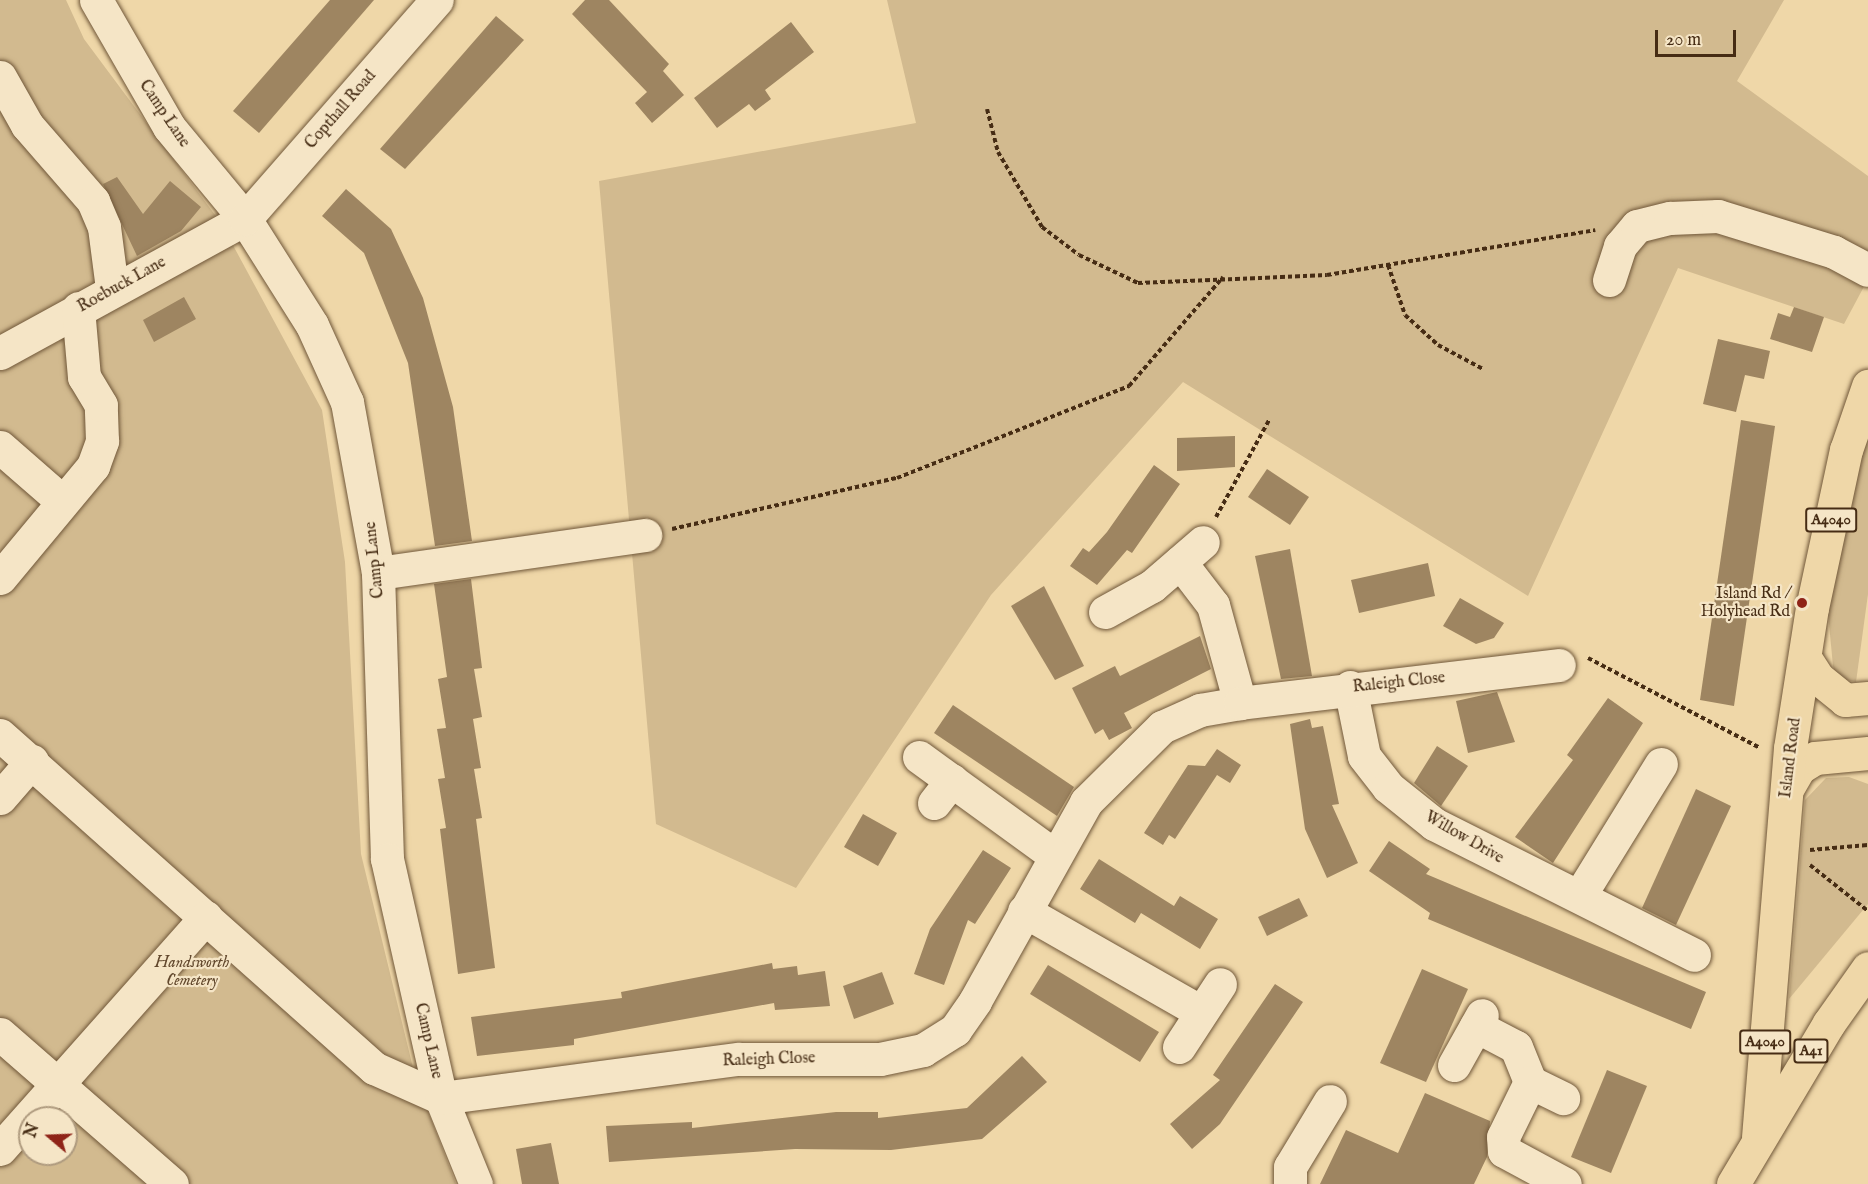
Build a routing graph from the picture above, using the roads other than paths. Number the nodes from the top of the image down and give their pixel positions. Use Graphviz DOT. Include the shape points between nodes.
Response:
graph roads {
  1 [pos="96,0"];
  2 [pos="437,0"];
  3 [pos="3,94"];
  4 [pos="245,219"];
  5 [pos="1868,270"];
  6 [pos="1609,280"];
  7 [pos="112,289"];
  8 [pos="78,308"];
  9 [pos="0,353"];
  10 [pos="1868,386"];
  11 [pos="0,447"];
  12 [pos="62,501"];
  13 [pos="645,535"];
  14 [pos="378,573"];
  15 [pos="0,578"];
  16 [pos="1105,612"];
  17 [pos="1805,658"];
  18 [pos="1559,666"];
  19 [pos="1350,687"];
  20 [pos="1868,698"];
  21 [pos="1240,703"];
  22 [pos="0,735"];
  23 [pos="1868,753"];
  24 [pos="919,757"];
  25 [pos="32,761"];
  26 [pos="1661,764"];
  27 [pos="1787,789"];
  28 [pos="0,798"];
  29 [pos="1053,855"];
  30 [pos="1580,895"];
  31 [pos="1024,911"];
  32 [pos="206,917"];
  33 [pos="1694,955"];
  34 [pos="1868,968"];
  35 [pos="1220,984"];
  36 [pos="1201,1012"];
  37 [pos="0,1034"];
  38 [pos="1179,1047"];
  39 [pos="1454,1065"];
  40 [pos="1530,1082"];
  41 [pos="57,1086"];
  42 [pos="441,1098"];
  43 [pos="1563,1098"];
  44 [pos="1330,1101"];
  45 [pos="1758,1137"];
  46 [pos="0,1149"];
  47 [pos="172,1184"];
  48 [pos="476,1184"];
  49 [pos="1290,1184"];
  50 [pos="1564,1184"];
  51 [pos="1733,1184"];
  1 -- 4 [label="street, Camp Lane" via="169,127"];
  2 -- 4 [label="street, Copthall Road"];
  3 -- 7 [label="street" via="93,201 104,227"];
  4 -- 7 [label="street, Roebuck Lane"];
  4 -- 14 [label="street, Camp Lane" via="312,325 347,402"];
  5 -- 6 [label="street" via="1834,252 1718,216 1670,218 1637,226 1620,246"];
  7 -- 8 [label="street, Roebuck Lane"];
  8 -- 9 [label="street, Roebuck Lane"];
  8 -- 12 [label="street" via="84,377 101,405 102,441 93,466"];
  10 -- 17 [label="main road, Island Road / A4040" via="1846,450"];
  11 -- 12 [label="street"];
  12 -- 15 [label="street"];
  13 -- 14 [label="street"];
  14 -- 42 [label="street, Camp Lane" via="387,859"];
  16 -- 21 [label="street" via="1152,586 1191,552 1213,605"];
  17 -- 20 [label="main road" via="1818,678 1845,700"];
  17 -- 27 [label="main road, Island Road / A4040"];
  18 -- 19 [label="street, Raleigh Close"];
  19 -- 21 [label="street, Raleigh Close"];
  19 -- 30 [label="street, Willow Drive" via="1364,756 1389,787 1434,824"];
  21 -- 29 [label="street, Raleigh Close" via="1200,710 1162,727 1086,802"];
  22 -- 25 [label="street"];
  23 -- 27 [label="main road" via="1815,758 1799,768"];
  24 -- 29 [label="street" via="943,792"];
  25 -- 28 [label="street"];
  25 -- 32 [label="street"];
  26 -- 30 [label="street"];
  27 -- 45 [label="main road, Island Road / A4040"];
  29 -- 31 [label="street, Raleigh Close"];
  30 -- 33 [label="street, Willow Drive"];
  31 -- 36 [label="street"];
  31 -- 42 [label="street, Raleigh Close" via="955,1030 923,1050 880,1059 739,1059"];
  32 -- 41 [label="street"];
  32 -- 42 [label="street" via="374,1068"];
  34 -- 45 [label="main road, A41"];
  35 -- 36 [label="street"];
  36 -- 38 [label="street"];
  37 -- 41 [label="street"];
  39 -- 40 [label="street" via="1479,1021 1516,1047"];
  40 -- 43 [label="street"];
  40 -- 50 [label="street" via="1503,1137 1504,1151"];
  41 -- 46 [label="street"];
  41 -- 47 [label="street"];
  42 -- 48 [label="street, Camp Lane"];
  44 -- 49 [label="street" via="1290,1167"];
  45 -- 51 [label="main road, A41"];
}
